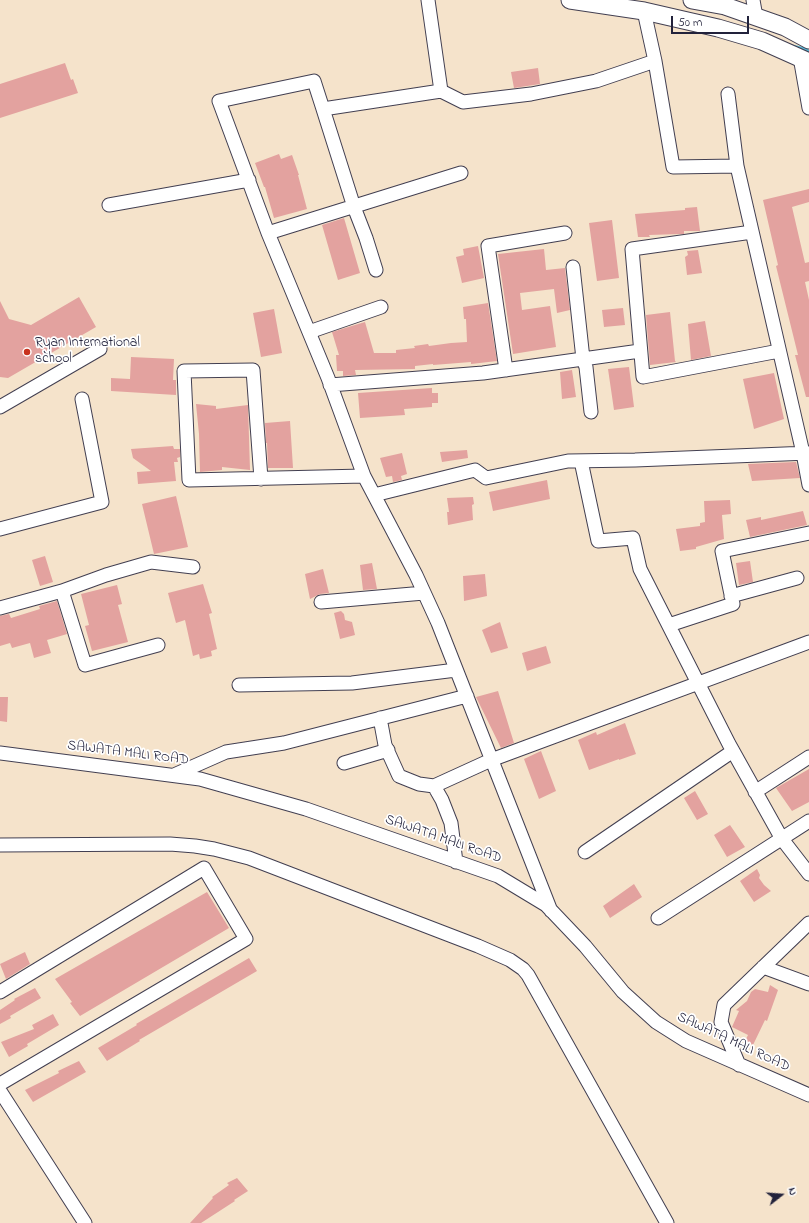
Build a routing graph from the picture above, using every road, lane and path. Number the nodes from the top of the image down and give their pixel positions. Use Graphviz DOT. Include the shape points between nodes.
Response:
graph roads {
  1 [pos="428,0"];
  2 [pos="570,0"];
  3 [pos="692,0"];
  4 [pos="753,0"];
  5 [pos="635,7"];
  6 [pos="756,17"];
  7 [pos="809,40"];
  8 [pos="805,60"];
  9 [pos="655,61"];
  10 [pos="442,91"];
  11 [pos="728,94"];
  12 [pos="809,108"];
  13 [pos="323,109"];
  14 [pos="737,166"];
  15 [pos="461,173"];
  16 [pos="249,180"];
  17 [pos="110,205"];
  18 [pos="354,207"];
  19 [pos="752,232"];
  20 [pos="268,233"];
  21 [pos="566,233"];
  22 [pos="573,267"];
  23 [pos="376,270"];
  24 [pos="381,307"];
  25 [pos="309,332"];
  26 [pos="100,350"];
  27 [pos="640,351"];
  28 [pos="780,351"];
  29 [pos="583,359"];
  30 [pos="506,370"];
  31 [pos="330,385"];
  32 [pos="82,399"];
  33 [pos="0,407"];
  34 [pos="591,412"];
  35 [pos="806,453"];
  36 [pos="581,461"];
  37 [pos="364,476"];
  38 [pos="261,479"];
  39 [pos="809,485"];
  40 [pos="374,495"];
  41 [pos="0,529"];
  42 [pos="809,533"];
  43 [pos="193,567"];
  44 [pos="797,578"];
  45 [pos="62,590"];
  46 [pos="424,593"];
  47 [pos="731,596"];
  48 [pos="322,602"];
  49 [pos="0,608"];
  50 [pos="669,625"];
  51 [pos="809,642"];
  52 [pos="158,645"];
  53 [pos="456,670"];
  54 [pos="698,683"];
  55 [pos="239,685"];
  56 [pos="466,696"];
  57 [pos="380,718"];
  58 [pos="388,750"];
  59 [pos="733,751"];
  60 [pos="0,753"];
  61 [pos="809,757"];
  62 [pos="491,760"];
  63 [pos="344,763"];
  64 [pos="173,776"];
  65 [pos="434,786"];
  66 [pos="755,792"];
  67 [pos="809,821"];
  68 [pos="782,839"];
  69 [pos="0,845"];
  70 [pos="585,852"];
  71 [pos="456,862"];
  72 [pos="809,874"];
  73 [pos="551,910"];
  74 [pos="658,918"];
  75 [pos="809,923"];
  76 [pos="763,967"];
  77 [pos="809,984"];
  78 [pos="0,992"];
  79 [pos="739,1065"];
  80 [pos="0,1084"];
  81 [pos="0,1091"];
  82 [pos="809,1095"];
  83 [pos="85,1223"];
  84 [pos="667,1223"];
  1 -- 10 [label="street"];
  2 -- 5 [label="main road"];
  3 -- 6 [label="main road" via="725,6"];
  4 -- 6 [label="street"];
  5 -- 8 [label="main road" via="748,36"];
  5 -- 9 [label="street"];
  6 -- 7 [label="main road" via="785,27"];
  8 -- 12 [label="street"];
  9 -- 10 [label="street" via="596,81 531,94 463,102"];
  9 -- 14 [label="street" via="673,167"];
  10 -- 13 [label="street"];
  11 -- 14 [label="street"];
  13 -- 16 [label="street" via="314,81 219,100"];
  13 -- 18 [label="street"];
  14 -- 19 [label="street"];
  15 -- 18 [label="street"];
  16 -- 17 [label="street"];
  16 -- 20 [label="street"];
  18 -- 20 [label="street"];
  18 -- 23 [label="street"];
  19 -- 27 [label="street" via="632,249"];
  19 -- 28 [label="street"];
  20 -- 25 [label="street"];
  21 -- 30 [label="street" via="488,246"];
  22 -- 29 [label="street"];
  24 -- 25 [label="street"];
  25 -- 31 [label="street"];
  26 -- 33 [label="street"];
  27 -- 28 [label="street" via="643,377"];
  27 -- 29 [label="street"];
  28 -- 35 [label="street"];
  29 -- 30 [label="street"];
  29 -- 34 [label="street"];
  30 -- 31 [label="street"];
  31 -- 37 [label="street"];
  32 -- 41 [label="street" via="102,502"];
  35 -- 36 [label="street"];
  35 -- 39 [label="street"];
  36 -- 40 [label="street" via="568,461 486,478 475,470"];
  36 -- 50 [label="street" via="598,541 633,538 640,568"];
  37 -- 38 [label="street"];
  37 -- 40 [label="street"];
  38 -- 38 [label="street" via="189,480 184,371 253,370"];
  40 -- 46 [label="street"];
  42 -- 47 [label="street" via="722,551"];
  43 -- 45 [label="street" via="151,562 106,574"];
  44 -- 47 [label="street"];
  45 -- 49 [label="street"];
  45 -- 52 [label="street" via="84,665"];
  46 -- 48 [label="street"];
  46 -- 53 [label="street"];
  47 -- 50 [label="street" via="733,604"];
  50 -- 54 [label="street"];
  51 -- 54 [label="street"];
  53 -- 55 [label="street" via="352,683"];
  53 -- 56 [label="street"];
  54 -- 59 [label="street"];
  54 -- 62 [label="street"];
  56 -- 57 [label="street"];
  56 -- 62 [label="street"];
  57 -- 58 [label="street"];
  57 -- 64 [label="street" via="284,743 226,752"];
  58 -- 63 [label="street"];
  58 -- 65 [label="street" via="399,776 419,784"];
  59 -- 66 [label="street"];
  59 -- 70 [label="street"];
  60 -- 64 [label="street, SAWATA MALI ROAD"];
  61 -- 66 [label="street"];
  62 -- 65 [label="street"];
  62 -- 73 [label="street"];
  64 -- 71 [label="street, SAWATA MALI ROAD" via="200,779 306,809"];
  65 -- 71 [label="street" via="451,823"];
  66 -- 68 [label="street"];
  67 -- 68 [label="street"];
  68 -- 72 [label="street"];
  68 -- 74 [label="street"];
  69 -- 84 [label="street" via="170,844 214,849 249,858 510,960 528,975"];
  71 -- 73 [label="street, SAWATA MALI ROAD" via="498,876"];
  73 -- 79 [label="street, SAWATA MALI ROAD" via="586,946 623,992 656,1022 686,1041"];
  75 -- 76 [label="street"];
  76 -- 77 [label="street"];
  76 -- 79 [label="street" via="724,1005 721,1022"];
  78 -- 80 [label="street" via="204,868 246,939"];
  79 -- 82 [label="street, SAWATA MALI ROAD"];
  81 -- 83 [label="street"];
}
